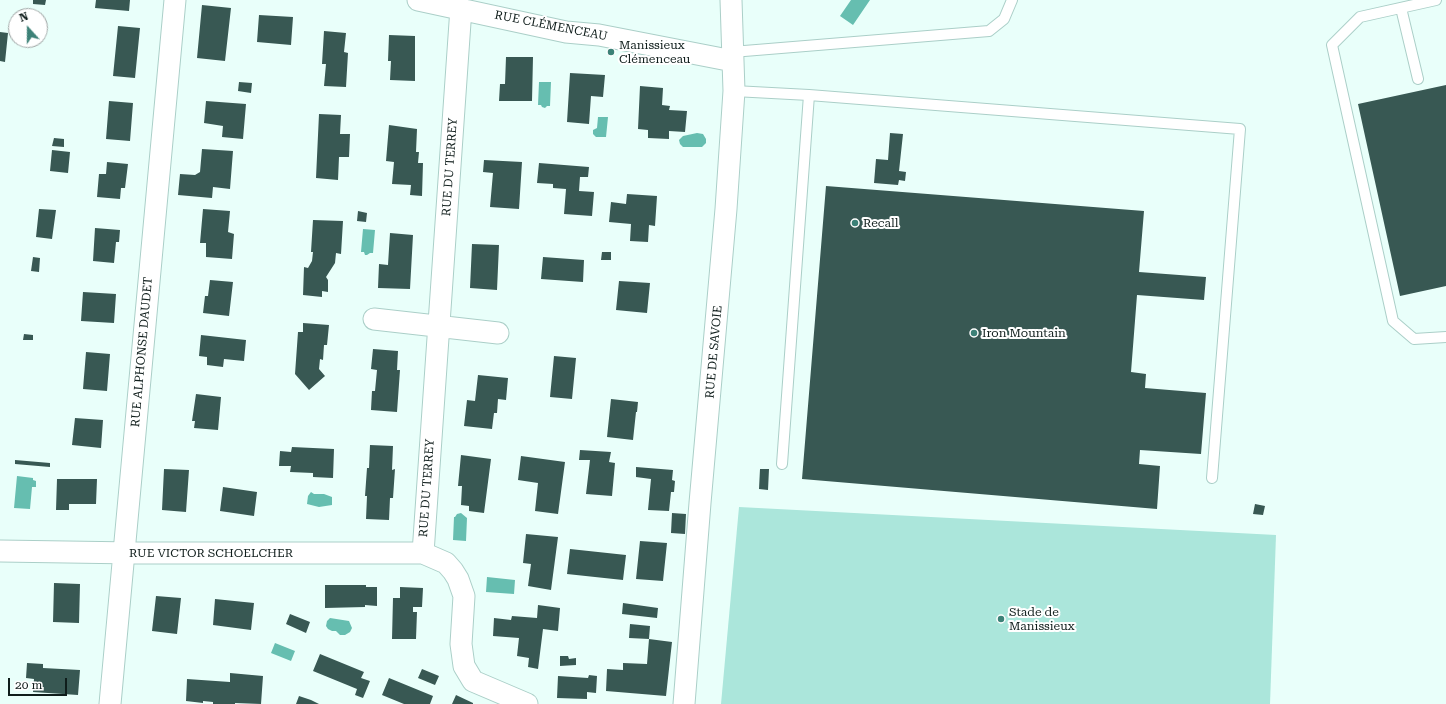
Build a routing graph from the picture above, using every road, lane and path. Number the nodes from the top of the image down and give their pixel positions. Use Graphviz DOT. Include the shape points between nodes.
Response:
graph roads {
  1 [pos="175,0"];
  2 [pos="418,0"];
  3 [pos="731,0"];
  4 [pos="1012,0"];
  5 [pos="1436,0"];
  6 [pos="461,8"];
  7 [pos="1401,8"];
  8 [pos="732,57"];
  9 [pos="1418,79"];
  10 [pos="734,91"];
  11 [pos="809,94"];
  12 [pos="374,318"];
  13 [pos="438,326"];
  14 [pos="498,333"];
  15 [pos="1446,337"];
  16 [pos="782,464"];
  17 [pos="1212,478"];
  18 [pos="0,551"];
  19 [pos="124,553"];
  20 [pos="423,553"];
  21 [pos="110,704"];
  22 [pos="528,704"];
  23 [pos="684,704"];
  1 -- 19 [label="street, RUE ALPHONSE DAUDET"];
  2 -- 6 [label="street, RUE CLÉMENCEAU"];
  3 -- 8 [label="street, RUE DE SAVOIE"];
  4 -- 8 [label="lane" via="1004,19 989,31"];
  5 -- 7 [label="lane"];
  6 -- 8 [label="street, RUE CLÉMENCEAU" via="566,32"];
  6 -- 13 [label="street, RUE DU TERREY"];
  7 -- 9 [label="lane"];
  7 -- 15 [label="lane" via="1360,18 1332,45 1393,321 1414,339"];
  8 -- 10 [label="street, RUE DE SAVOIE"];
  10 -- 11 [label="lane"];
  10 -- 23 [label="street, RUE DE SAVOIE"];
  11 -- 16 [label="lane"];
  11 -- 17 [label="lane" via="1240,129"];
  12 -- 13 [label="street"];
  13 -- 14 [label="street"];
  13 -- 20 [label="street, RUE DU TERREY"];
  18 -- 19 [label="street, RUE VICTOR SCHOELCHER"];
  19 -- 20 [label="street, RUE VICTOR SCHOELCHER"];
  19 -- 21 [label="street, RUE ALPHONSE DAUDET"];
  20 -- 22 [label="street" via="446,563 458,579 464,596 461,644 464,666 473,682"];
}
